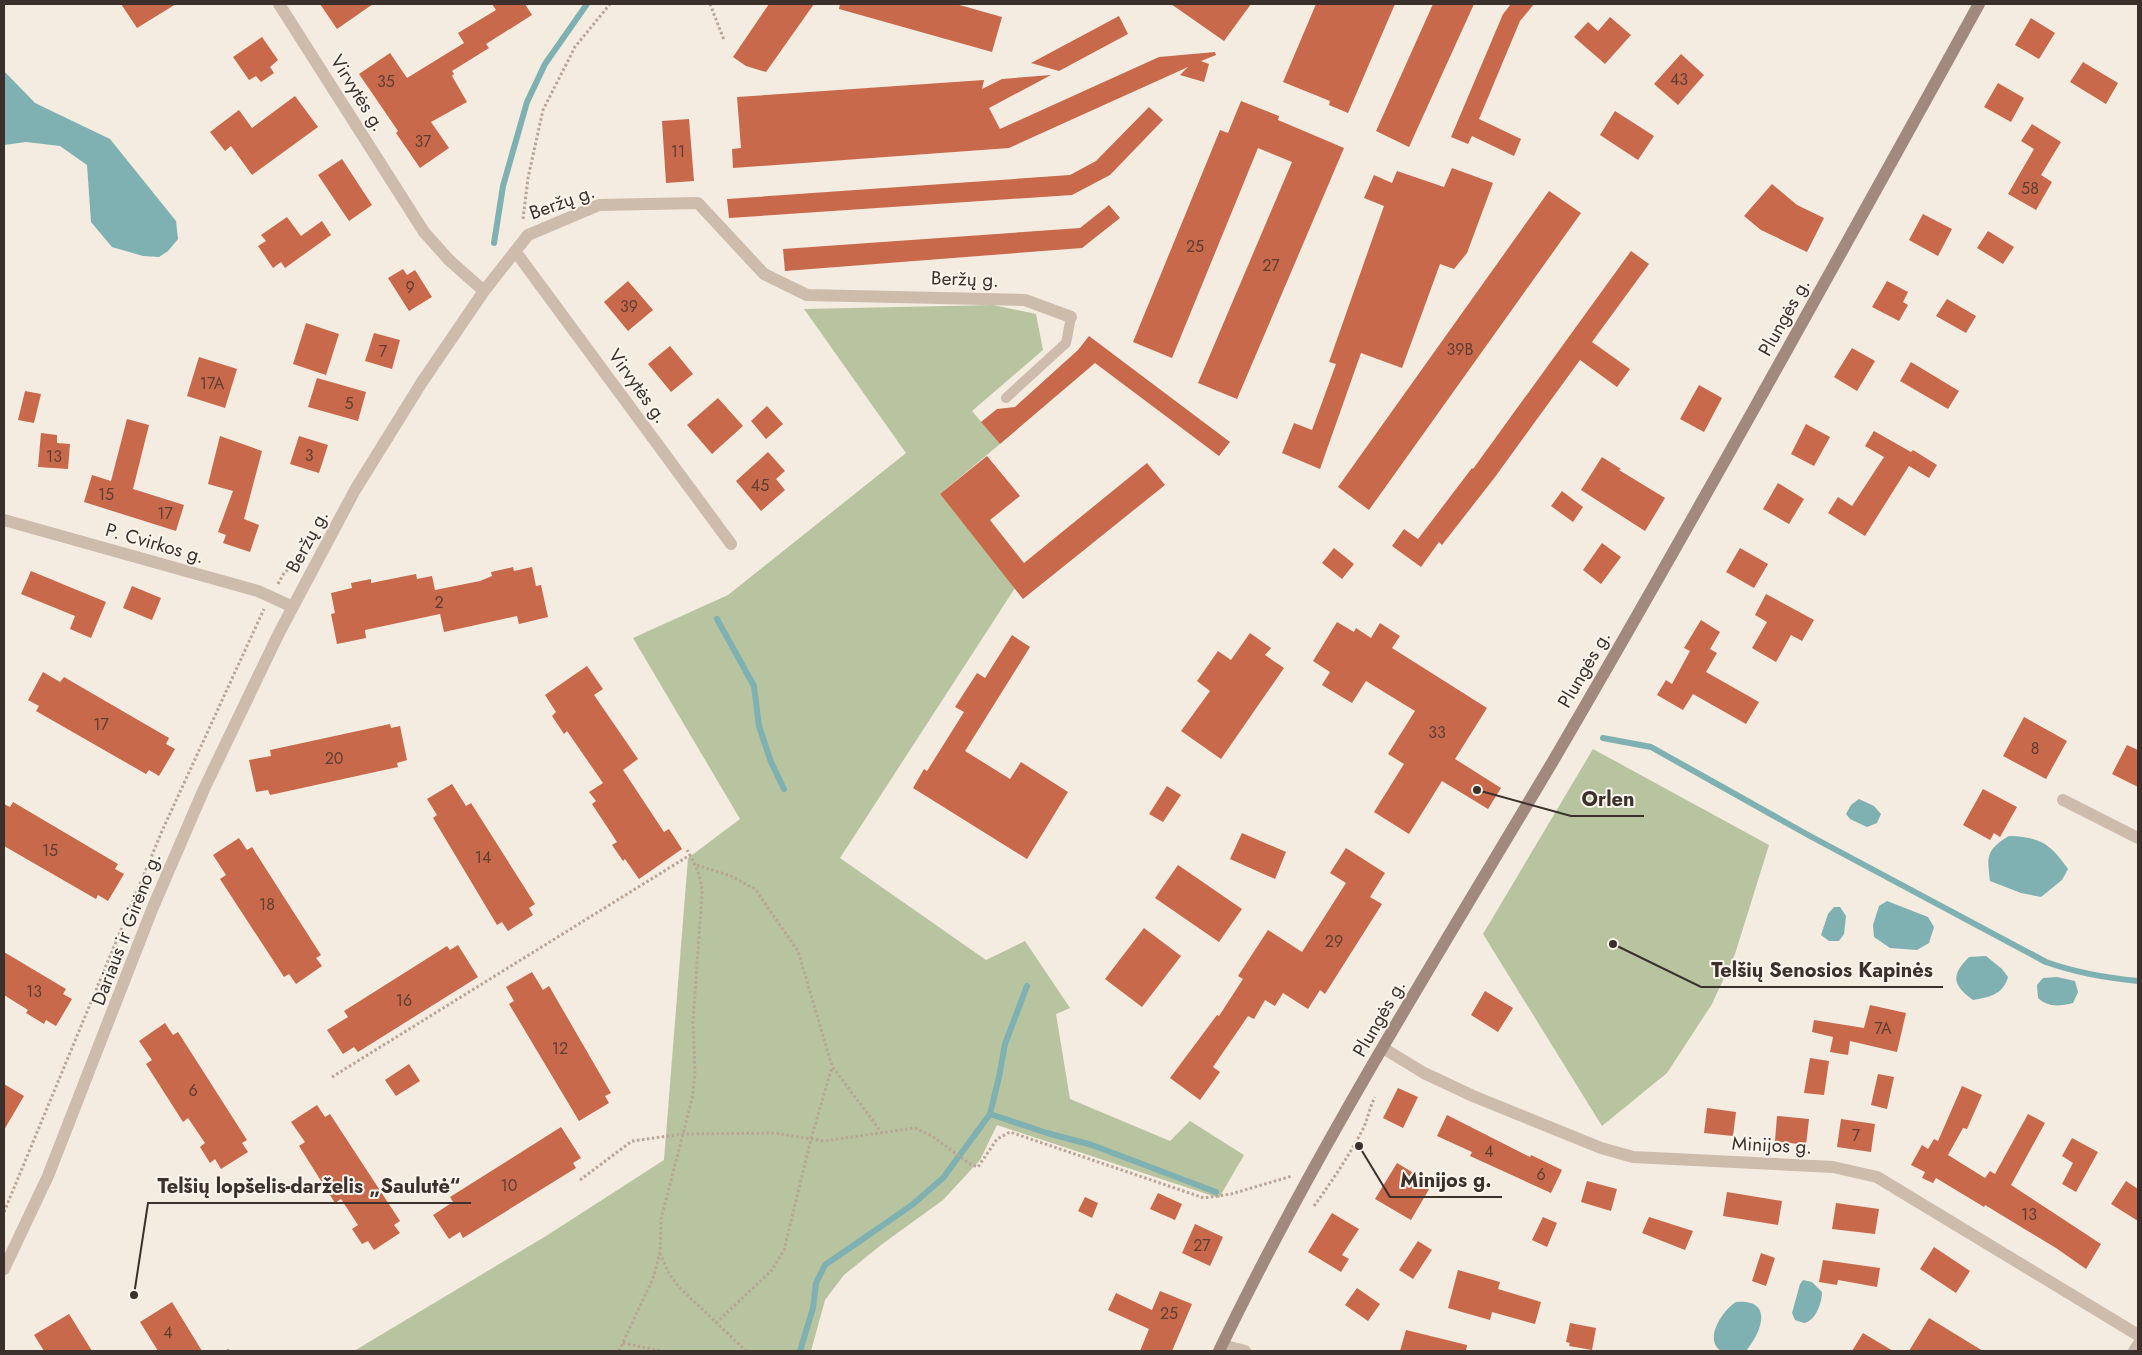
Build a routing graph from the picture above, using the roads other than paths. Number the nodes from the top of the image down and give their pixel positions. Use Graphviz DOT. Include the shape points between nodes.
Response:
graph roads {
  1 [pos="279,4"];
  2 [pos="1980,4"];
  3 [pos="515,251"];
  4 [pos="484,290"];
  5 [pos="1071,317"];
  6 [pos="1006,398"];
  7 [pos="4,520"];
  8 [pos="731,544"];
  9 [pos="293,607"];
  10 [pos="2063,800"];
  11 [pos="2138,838"];
  12 [pos="1383,1048"];
  13 [pos="4,1269"];
  14 [pos="2138,1335"];
  15 [pos="2138,1345"];
  16 [pos="1220,1348"];
  17 [pos="1245,1351"];
  18 [pos="2134,1351"];
  1 -- 4 [label="street, Virvytės g." via="424,232 449,260"];
  2 -- 12 [label="main road, Plungės g." via="1670,558"];
  3 -- 4 [label="street, Beržų g."];
  3 -- 5 [label="street, Beržų g." via="528,235 599,205 698,203 764,274 807,295 1025,300"];
  3 -- 8 [label="street, Virvytės g."];
  4 -- 9 [label="street, Beržų g." via="355,490"];
  5 -- 6 [label="lane" via="1066,343"];
  7 -- 9 [label="street, P. Cvirkos g." via="258,591"];
  9 -- 13 [label="street, Dariaus ir Girėno g." via="187,827 48,1176"];
  10 -- 11 [label="street"];
  12 -- 14 [label="street, Minijos g." via="1424,1073 1473,1096 1601,1148 1633,1157 1833,1168 1877,1177"];
  12 -- 16 [label="main road, Plungės g." via="1312,1172"];
  15 -- 18 [label="street"];
  16 -- 17 [label="street"];
}
